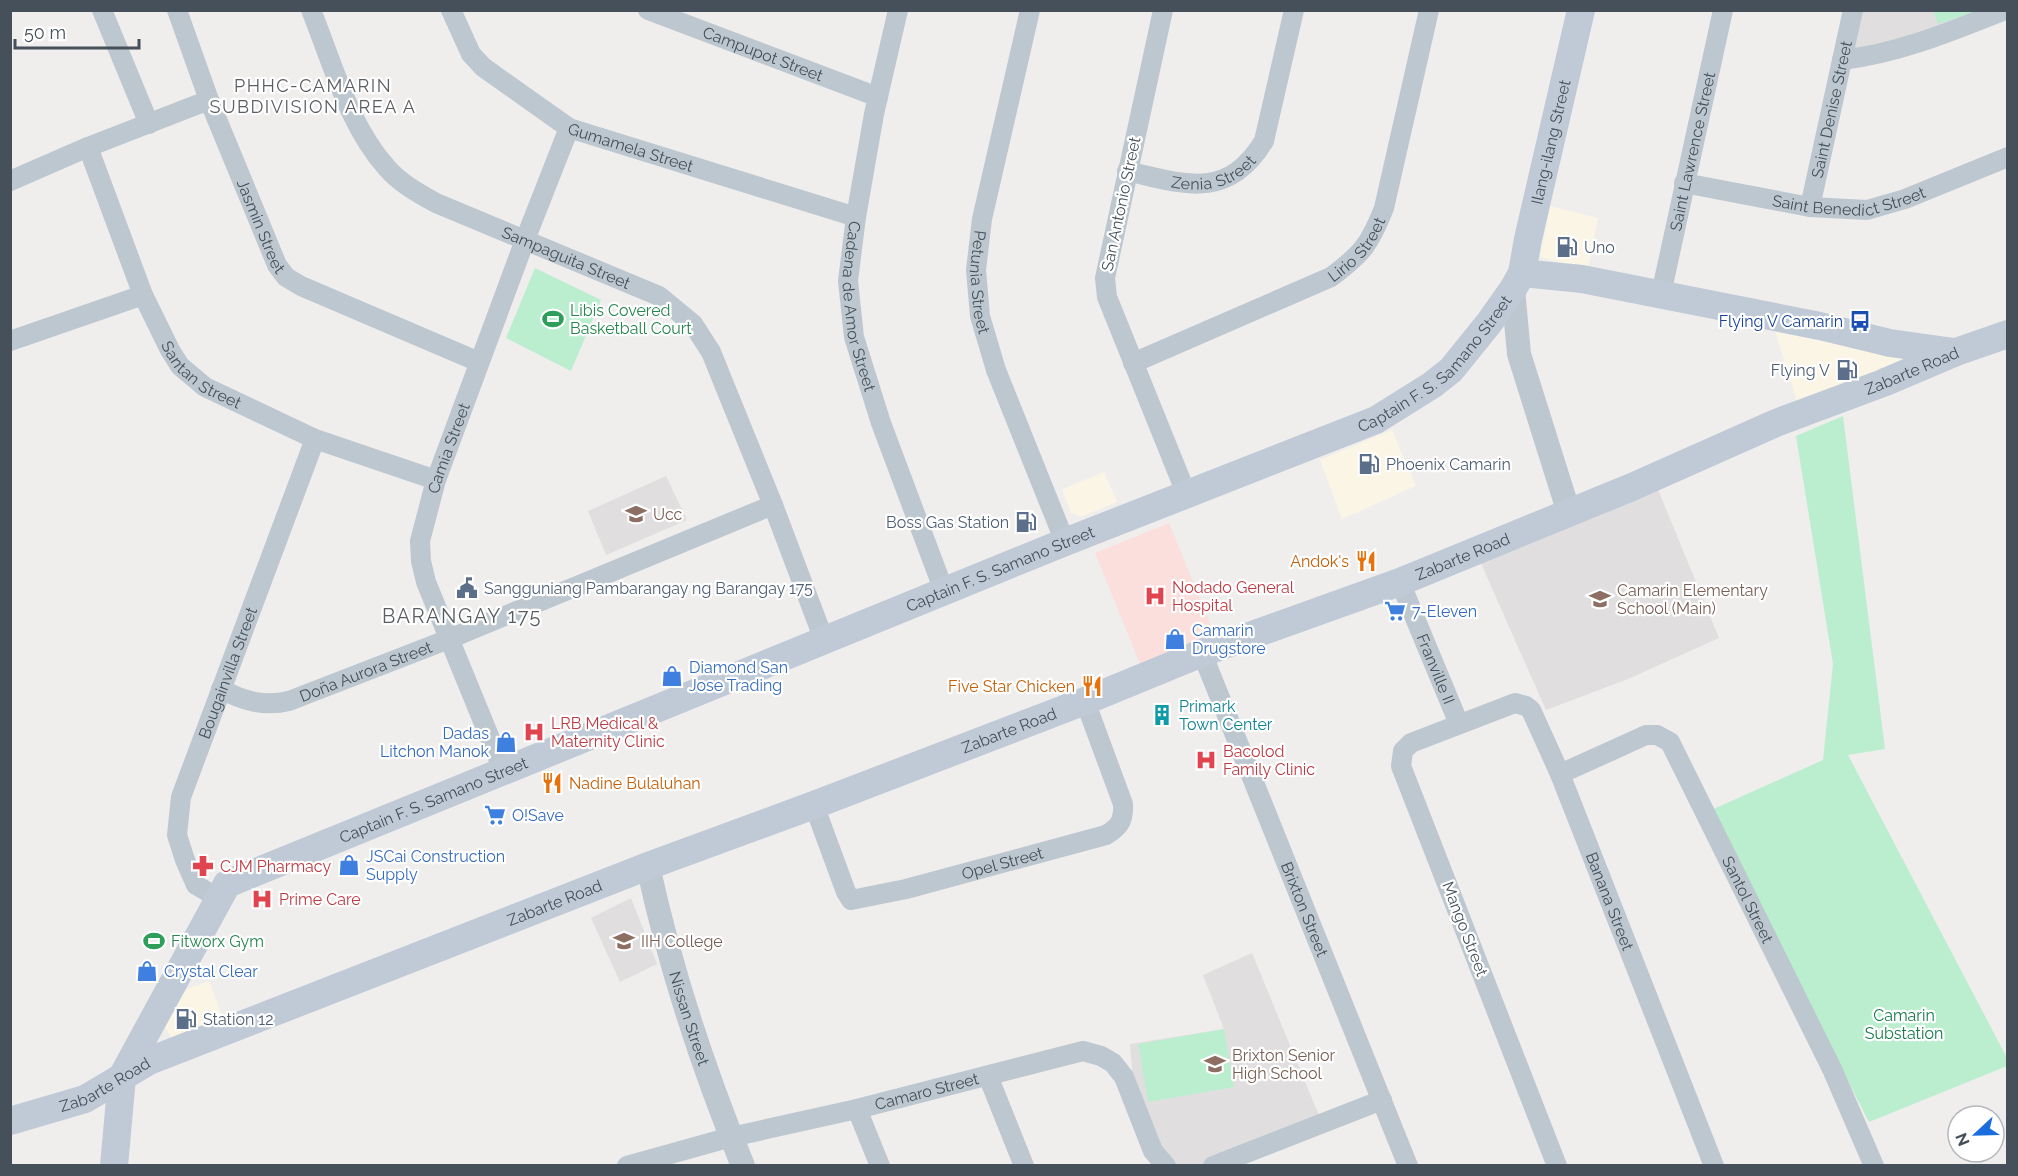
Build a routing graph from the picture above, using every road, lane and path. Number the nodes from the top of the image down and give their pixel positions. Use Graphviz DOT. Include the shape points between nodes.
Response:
graph roads {
  1 [pos="102,10"];
  2 [pos="177,10"];
  3 [pos="311,10"];
  4 [pos="451,10"];
  5 [pos="648,10"];
  6 [pos="898,10"];
  7 [pos="1030,10"];
  8 [pos="1163,10"];
  9 [pos="1294,10"];
  10 [pos="1429,10"];
  11 [pos="1581,10"];
  12 [pos="1723,10"];
  13 [pos="1853,10"];
  14 [pos="2006,10"];
  15 [pos="1842,60"];
  16 [pos="878,97"];
  17 [pos="209,100"];
  18 [pos="149,124"];
  19 [pos="569,128"];
  20 [pos="88,147"];
  21 [pos="2007,157"];
  22 [pos="1127,171"];
  23 [pos="10,181"];
  24 [pos="1684,183"];
  25 [pos="1810,207"];
  26 [pos="856,217"];
  27 [pos="525,240"];
  28 [pos="1517,281"];
  29 [pos="1661,294"];
  30 [pos="143,295"];
  31 [pos="1489,323"];
  32 [pos="2007,334"];
  33 [pos="10,340"];
  34 [pos="1956,352"];
  35 [pos="1519,354"];
  36 [pos="479,362"];
  37 [pos="1133,363"];
  38 [pos="315,439"];
  39 [pos="436,480"];
  40 [pos="1186,493"];
  41 [pos="772,505"];
  42 [pos="1569,513"];
  43 [pos="1065,542"];
  44 [pos="1400,582"];
  45 [pos="944,591"];
  46 [pos="449,639"];
  47 [pos="824,640"];
  48 [pos="1202,653"];
  49 [pos="221,689"];
  50 [pos="1085,701"];
  51 [pos="1460,724"];
  52 [pos="503,770"];
  53 [pos="1560,774"];
  54 [pos="814,805"];
  55 [pos="648,866"];
  56 [pos="218,898"];
  57 [pos="988,1076"];
  58 [pos="122,1077"];
  59 [pos="1382,1100"];
  60 [pos="857,1109"];
  61 [pos="10,1121"];
  62 [pos="731,1137"];
  63 [pos="114,1166"];
  64 [pos="627,1166"];
  65 [pos="743,1166"];
  66 [pos="880,1166"];
  67 [pos="1024,1166"];
  68 [pos="1166,1166"];
  69 [pos="1213,1166"];
  70 [pos="1408,1166"];
  71 [pos="1557,1166"];
  72 [pos="1714,1166"];
  73 [pos="1874,1166"];
  1 -- 18 [label="street"];
  2 -- 17 [label="street, Jasmin Street"];
  3 -- 27 [label="street, Sampaguita Street" via="353,115 388,169 411,189 436,203"];
  4 -- 19 [label="street, Gumamela Street" via="471,54 483,67"];
  5 -- 16 [label="street, Campupot Street"];
  6 -- 16 [label="street, Cadena de Amor Street"];
  7 -- 43 [label="street, Petunia Street" via="982,219 976,270 980,316 996,370"];
  8 -- 22 [label="street, San Antonio Street"];
  9 -- 22 [label="street, Zenia Street" via="1263,141 1252,159 1234,175 1202,184"];
  10 -- 37 [label="street, Lirio Street" via="1384,208 1373,236 1354,261 1331,277"];
  11 -- 28 [label="main road, Ilang-ilang Street"];
  12 -- 24 [label="street, Saint Lawrence Street"];
  13 -- 15 [label="street, Saint Denise Street"];
  14 -- 15 [label="street" via="1926,41 1876,56"];
  15 -- 25 [label="street, Saint Denise Street"];
  16 -- 26 [label="street, Cadena de Amor Street"];
  17 -- 18 [label="street"];
  17 -- 36 [label="street, Jasmin Street" via="277,265 286,277"];
  18 -- 20 [label="street"];
  19 -- 26 [label="street, Gumamela Street"];
  19 -- 27 [label="street, Camia Street"];
  20 -- 23 [label="street"];
  20 -- 30 [label="street, Santan Street"];
  21 -- 25 [label="street, Saint Benedict Street" via="1868,210"];
  22 -- 37 [label="street, San Antonio Street" via="1105,278 1107,297"];
  24 -- 25 [label="street, Saint Benedict Street"];
  24 -- 29 [label="street, Saint Lawrence Street"];
  26 -- 45 [label="street, Cadena de Amor Street" via="848,281 854,337 881,423"];
  27 -- 36 [label="street, Camia Street"];
  27 -- 41 [label="street, Sampaguita Street" via="659,296 693,324 711,352"];
  28 -- 29 [label="main road, Captain F. S. Samano Street" via="1582,279"];
  28 -- 31 [label="main road, Captain F. S. Samano Street"];
  28 -- 35 [label="street"];
  29 -- 34 [label="main road, Captain F. S. Samano Street" via="1890,343"];
  30 -- 33 [label="street"];
  30 -- 38 [label="street, Santan Street" via="170,350 191,377"];
  31 -- 35 [label="street"];
  31 -- 40 [label="main road, Captain F. S. Samano Street" via="1451,370 1376,420"];
  32 -- 34 [label="main road, Zabarte Road"];
  34 -- 42 [label="main road, Zabarte Road" via="1776,423"];
  35 -- 42 [label="street"];
  36 -- 39 [label="street, Camia Street"];
  37 -- 40 [label="street, San Antonio Street"];
  38 -- 39 [label="street, Santan Street"];
  38 -- 49 [label="street, Bougainvilla Street"];
  39 -- 46 [label="street, Camia Street" via="420,550 426,582"];
  40 -- 43 [label="main road, Captain F. S. Samano Street"];
  41 -- 46 [label="street, Doña Aurora Street"];
  41 -- 47 [label="street, Sampaguita Street"];
  42 -- 44 [label="main road, Zabarte Road"];
  43 -- 45 [label="main road, Captain F. S. Samano Street"];
  44 -- 48 [label="main road, Zabarte Road"];
  44 -- 51 [label="street, Franville II"];
  45 -- 47 [label="main road, Captain F. S. Samano Street"];
  46 -- 49 [label="street, Doña Aurora Street" via="281,703 250,702"];
  46 -- 52 [label="street, Camia Street"];
  47 -- 52 [label="main road, Captain F. S. Samano Street"];
  48 -- 50 [label="main road, Zabarte Road"];
  48 -- 59 [label="street, Brixton Street"];
  49 -- 56 [label="street, Bougainvilla Street" via="182,797 177,835 196,885"];
  50 -- 54 [label="main road, Zabarte Road"];
  50 -- 54 [label="street, Opel Street" via="1123,804 1124,816 1119,827 1106,836 851,900"];
  51 -- 53 [label="street, Banana Street" via="1508,704 1526,706 1534,715"];
  51 -- 71 [label="street, Mango Street" via="1411,743 1403,751 1401,766"];
  52 -- 56 [label="main road, Captain F. S. Samano Street" via="232,881"];
  53 -- 72 [label="street, Banana Street"];
  53 -- 73 [label="street, Santol Street" via="1646,735 1657,735 1670,742 1832,1069"];
  54 -- 55 [label="main road, Zabarte Road"];
  55 -- 58 [label="main road, Zabarte Road" via="210,1036 149,1061"];
  55 -- 62 [label="street, Nissan Street" via="683,998"];
  56 -- 58 [label="main road, Captain F. S. Samano Street"];
  57 -- 60 [label="street, Camaro Street"];
  57 -- 67 [label="street"];
  57 -- 68 [label="street, Camaro Street" via="1083,1052 1101,1056 1124,1077 1153,1151"];
  58 -- 61 [label="main road, Zabarte Road" via="85,1099"];
  58 -- 63 [label="main road"];
  59 -- 69 [label="street"];
  59 -- 70 [label="street, Brixton Street"];
  60 -- 62 [label="street, Camaro Street"];
  60 -- 66 [label="street"];
  62 -- 64 [label="street, Camaro Street"];
  62 -- 65 [label="street, Nissan Street"];
}
